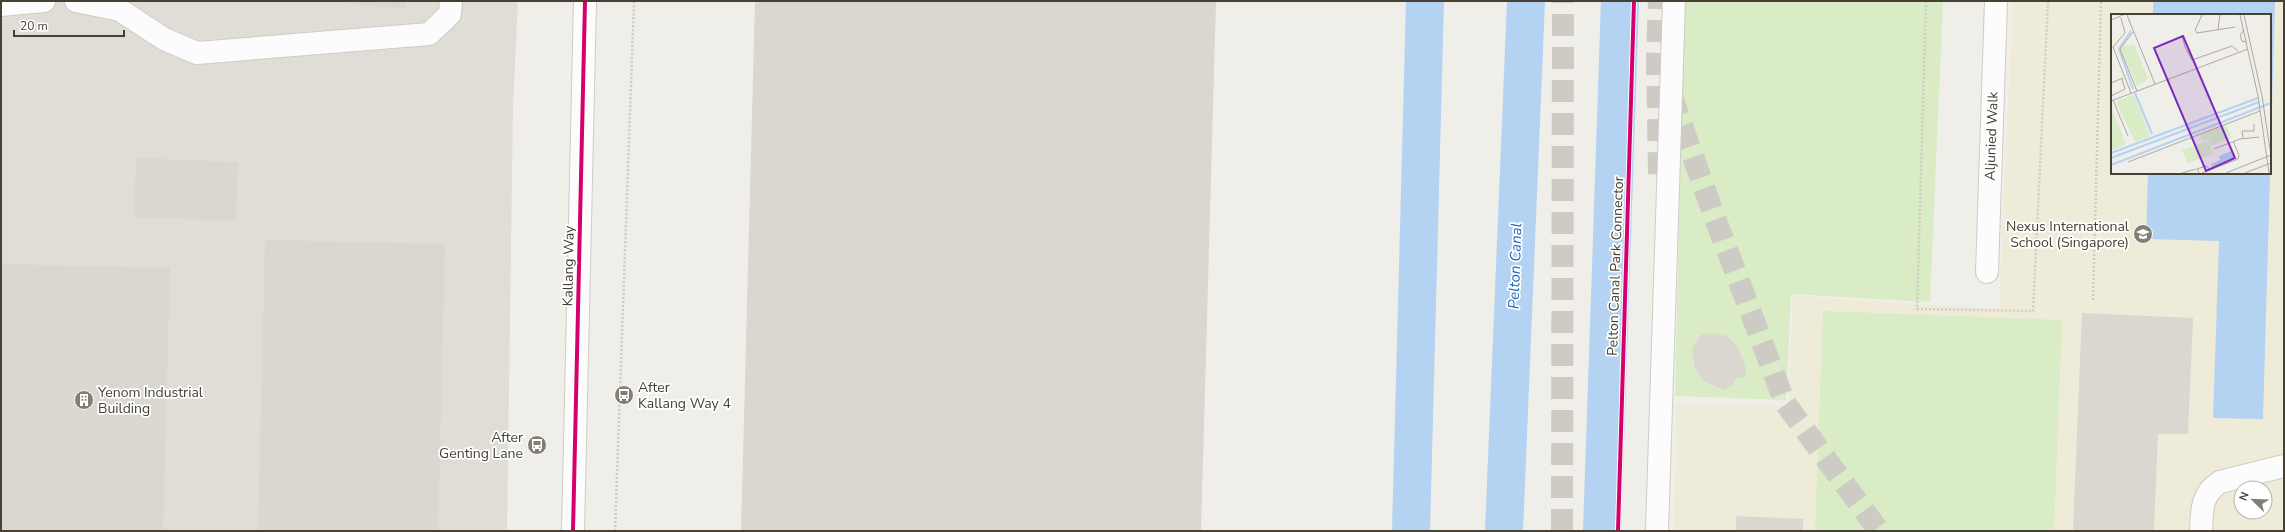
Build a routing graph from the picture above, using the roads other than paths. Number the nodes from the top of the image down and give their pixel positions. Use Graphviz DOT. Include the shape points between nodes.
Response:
graph roads {
  1 [pos="44,1"];
  2 [pos="76,1"];
  3 [pos="451,1"];
  4 [pos="585,1"];
  5 [pos="1674,1"];
  6 [pos="1996,1"];
  7 [pos="1,5"];
  8 [pos="1987,272"];
  9 [pos="2284,466"];
  10 [pos="573,531"];
  11 [pos="1657,531"];
  12 [pos="2201,531"];
  1 -- 7 [label="street"];
  2 -- 3 [label="street" via="120,10 164,39 197,53 429,34 450,14"];
  4 -- 10 [label="street, Kallang Way"];
  5 -- 11 [label="street"];
  6 -- 8 [label="street, Aljunied Walk"];
  9 -- 12 [label="street" via="2220,482 2211,488 2202,508"];
}
